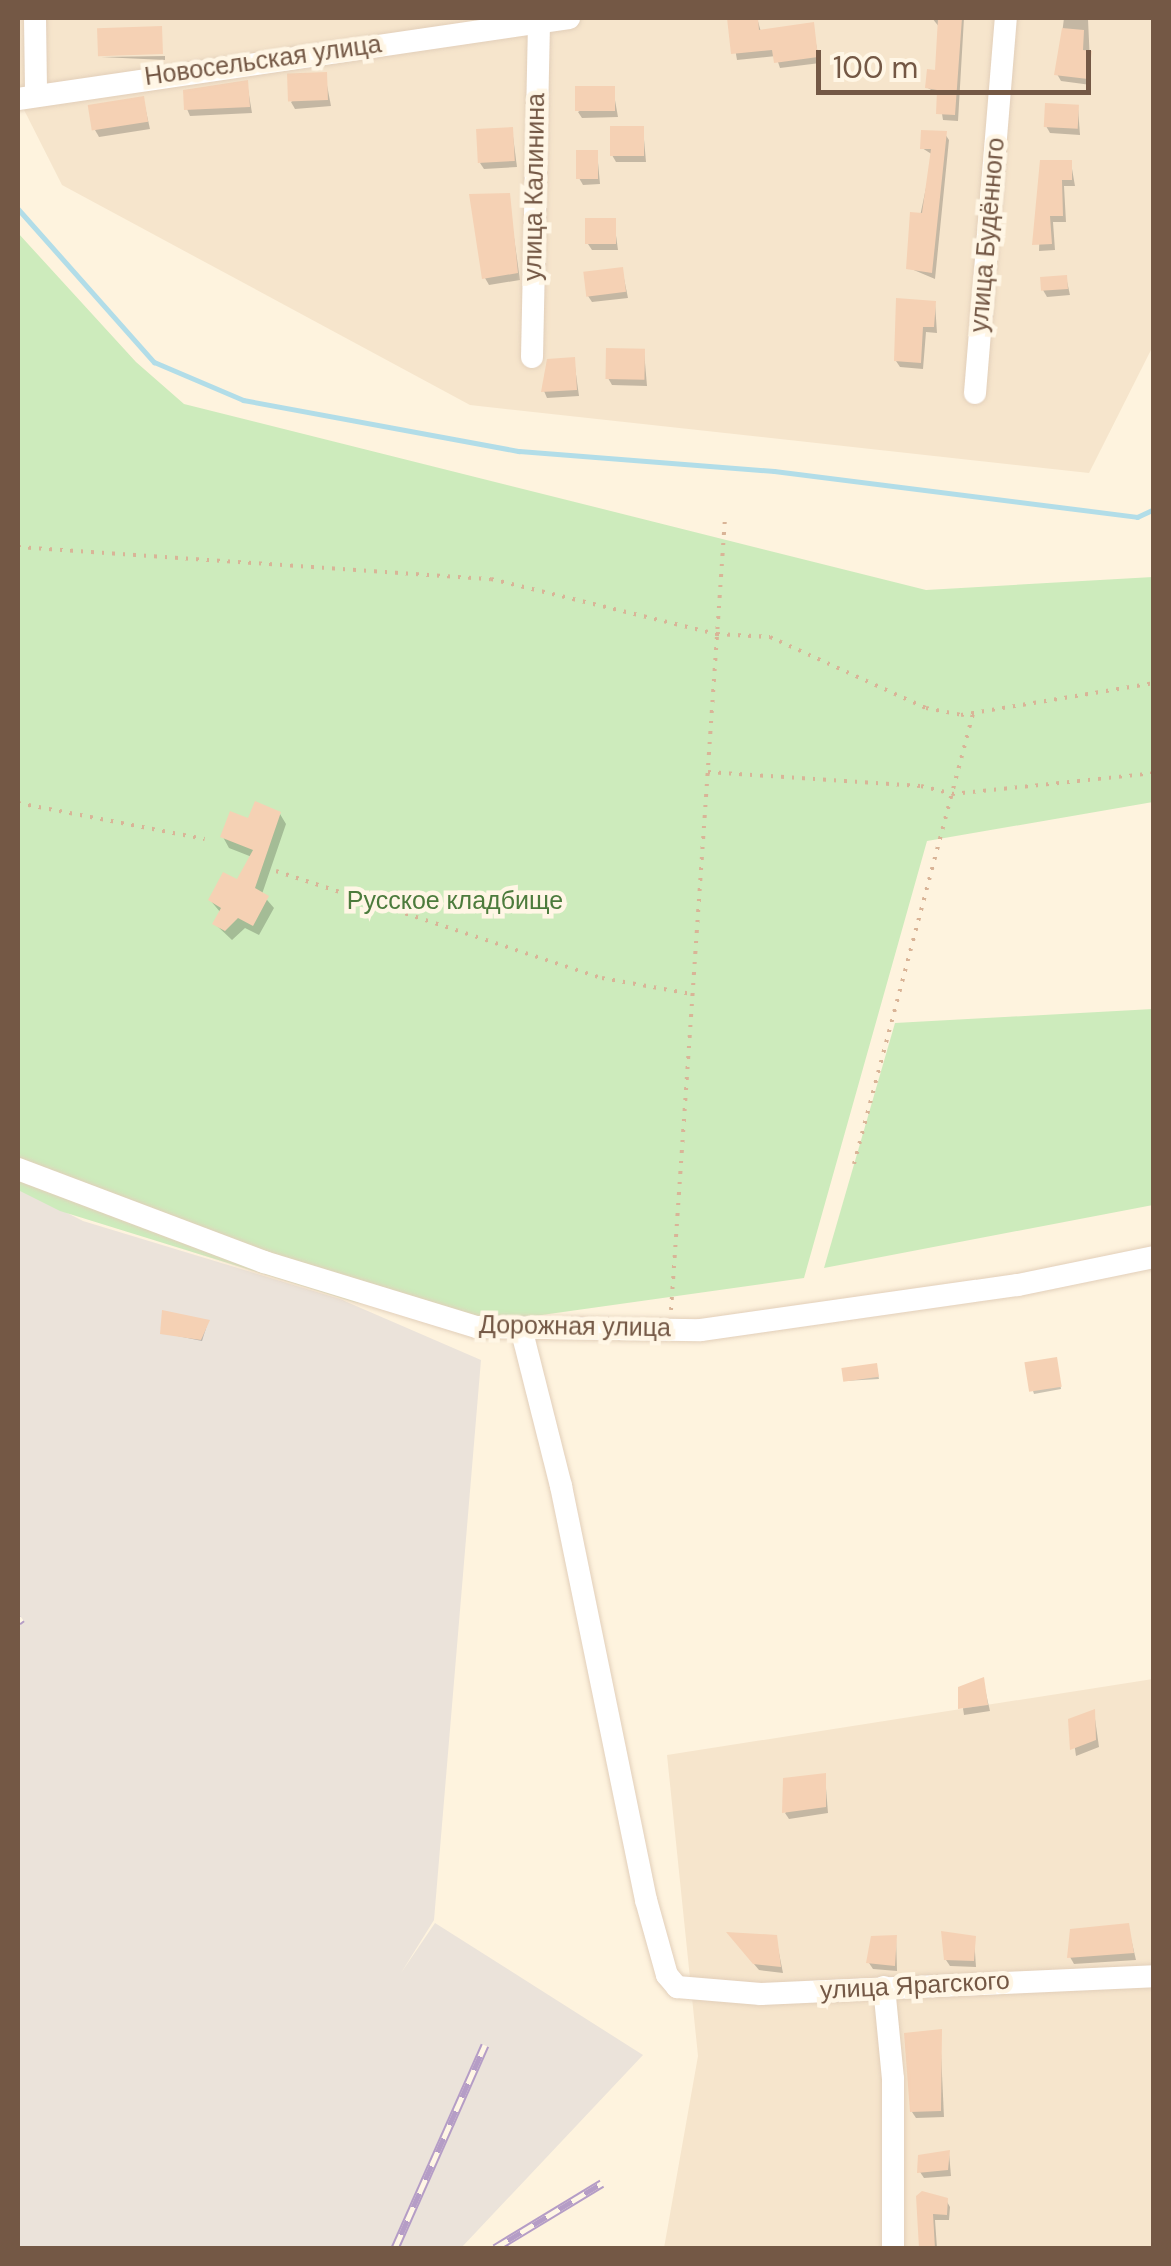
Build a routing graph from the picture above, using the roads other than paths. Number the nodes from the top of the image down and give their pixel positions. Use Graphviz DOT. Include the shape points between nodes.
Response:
graph roads {
  1 [pos="35,18"];
  2 [pos="569,18"];
  3 [pos="1006,18"];
  4 [pos="539,20"];
  5 [pos="27,96"];
  6 [pos="532,358"];
  7 [pos="975,393"];
  8 [pos="18,1169"];
  9 [pos="1154,1257"];
  10 [pos="521,1328"];
  11 [pos="1154,1976"];
  12 [pos="884,1987"];
  13 [pos="893,2248"];
  1 -- 5 [label="street"];
  2 -- 4 [label="street, Новосельская улица"];
  3 -- 7 [label="street, улица Будённого"];
  4 -- 5 [label="street, Новосельская улица"];
  4 -- 6 [label="street, улица Калинина"];
  8 -- 10 [label="street, Дорожная улица" via="264,1262 477,1327"];
  9 -- 10 [label="street, Дорожная улица" via="1018,1285 669,1330"];
  10 -- 12 [label="street, улица Ярагского" via="666,1975 677,1987 760,1994"];
  11 -- 12 [label="street, улица Ярагского"];
  12 -- 13 [label="street" via="893,2079"];
}
